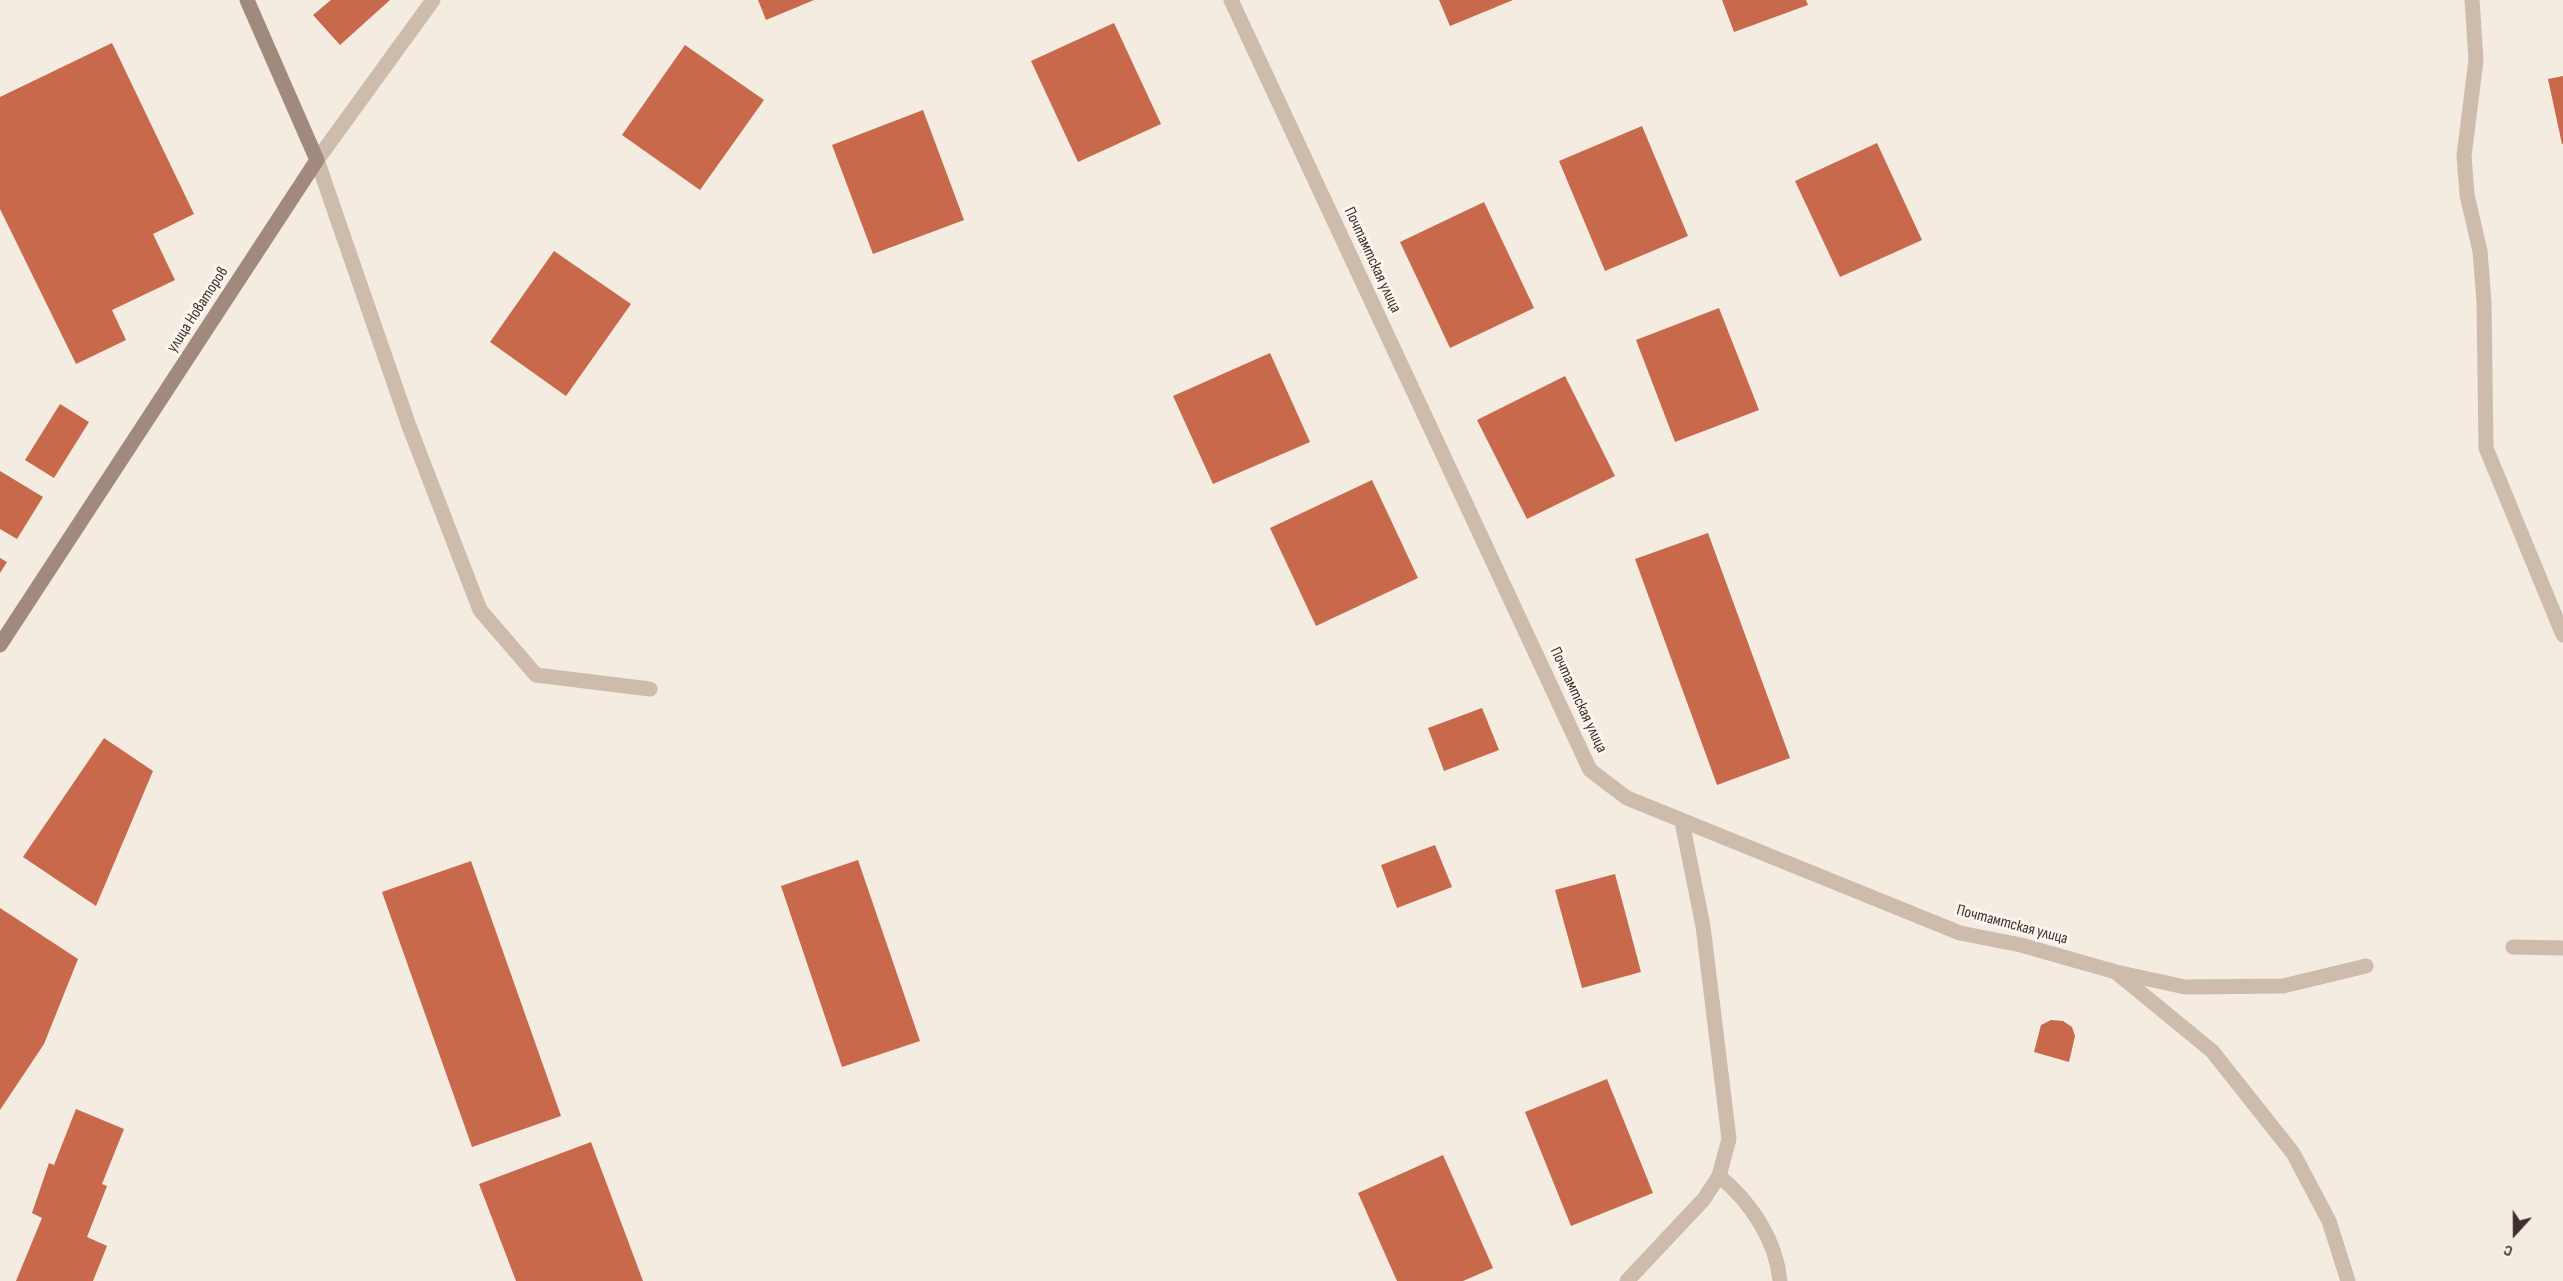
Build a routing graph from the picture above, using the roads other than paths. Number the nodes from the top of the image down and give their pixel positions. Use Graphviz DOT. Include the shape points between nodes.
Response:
graph roads {
  1 [pos="247,0"];
  2 [pos="433,0"];
  3 [pos="1231,0"];
  4 [pos="2472,0"];
  5 [pos="317,160"];
  6 [pos="2563,634"];
  7 [pos="0,645"];
  8 [pos="650,689"];
  9 [pos="1683,822"];
  10 [pos="2513,947"];
  11 [pos="2563,948"];
  12 [pos="2366,966"];
  13 [pos="2116,972"];
  14 [pos="1719,1176"];
  15 [pos="1627,1281"];
  16 [pos="1780,1281"];
  17 [pos="2348,1281"];
  1 -- 5 [label="street"];
  2 -- 5 [label="street, улица Новаторов"];
  3 -- 9 [label="street, Почтамтская улица" via="1590,770 1627,798"];
  4 -- 6 [label="street" via="2476,60 2464,156 2484,302 2486,448"];
  5 -- 7 [label="street, улица Новаторов"];
  5 -- 8 [label="street" via="409,426 480,610 536,675"];
  9 -- 13 [label="street, Почтамтская улица" via="1960,933 2021,945"];
  9 -- 14 [label="street" via="1702,926 1729,1139"];
  10 -- 11 [label="street"];
  12 -- 13 [label="street, Почтамтская улица" via="2283,986 2186,987"];
  13 -- 17 [label="street" via="2212,1051 2293,1153 2329,1221"];
  14 -- 15 [label="street" via="1704,1199"];
  14 -- 16 [label="street" via="1764,1228"];
}
